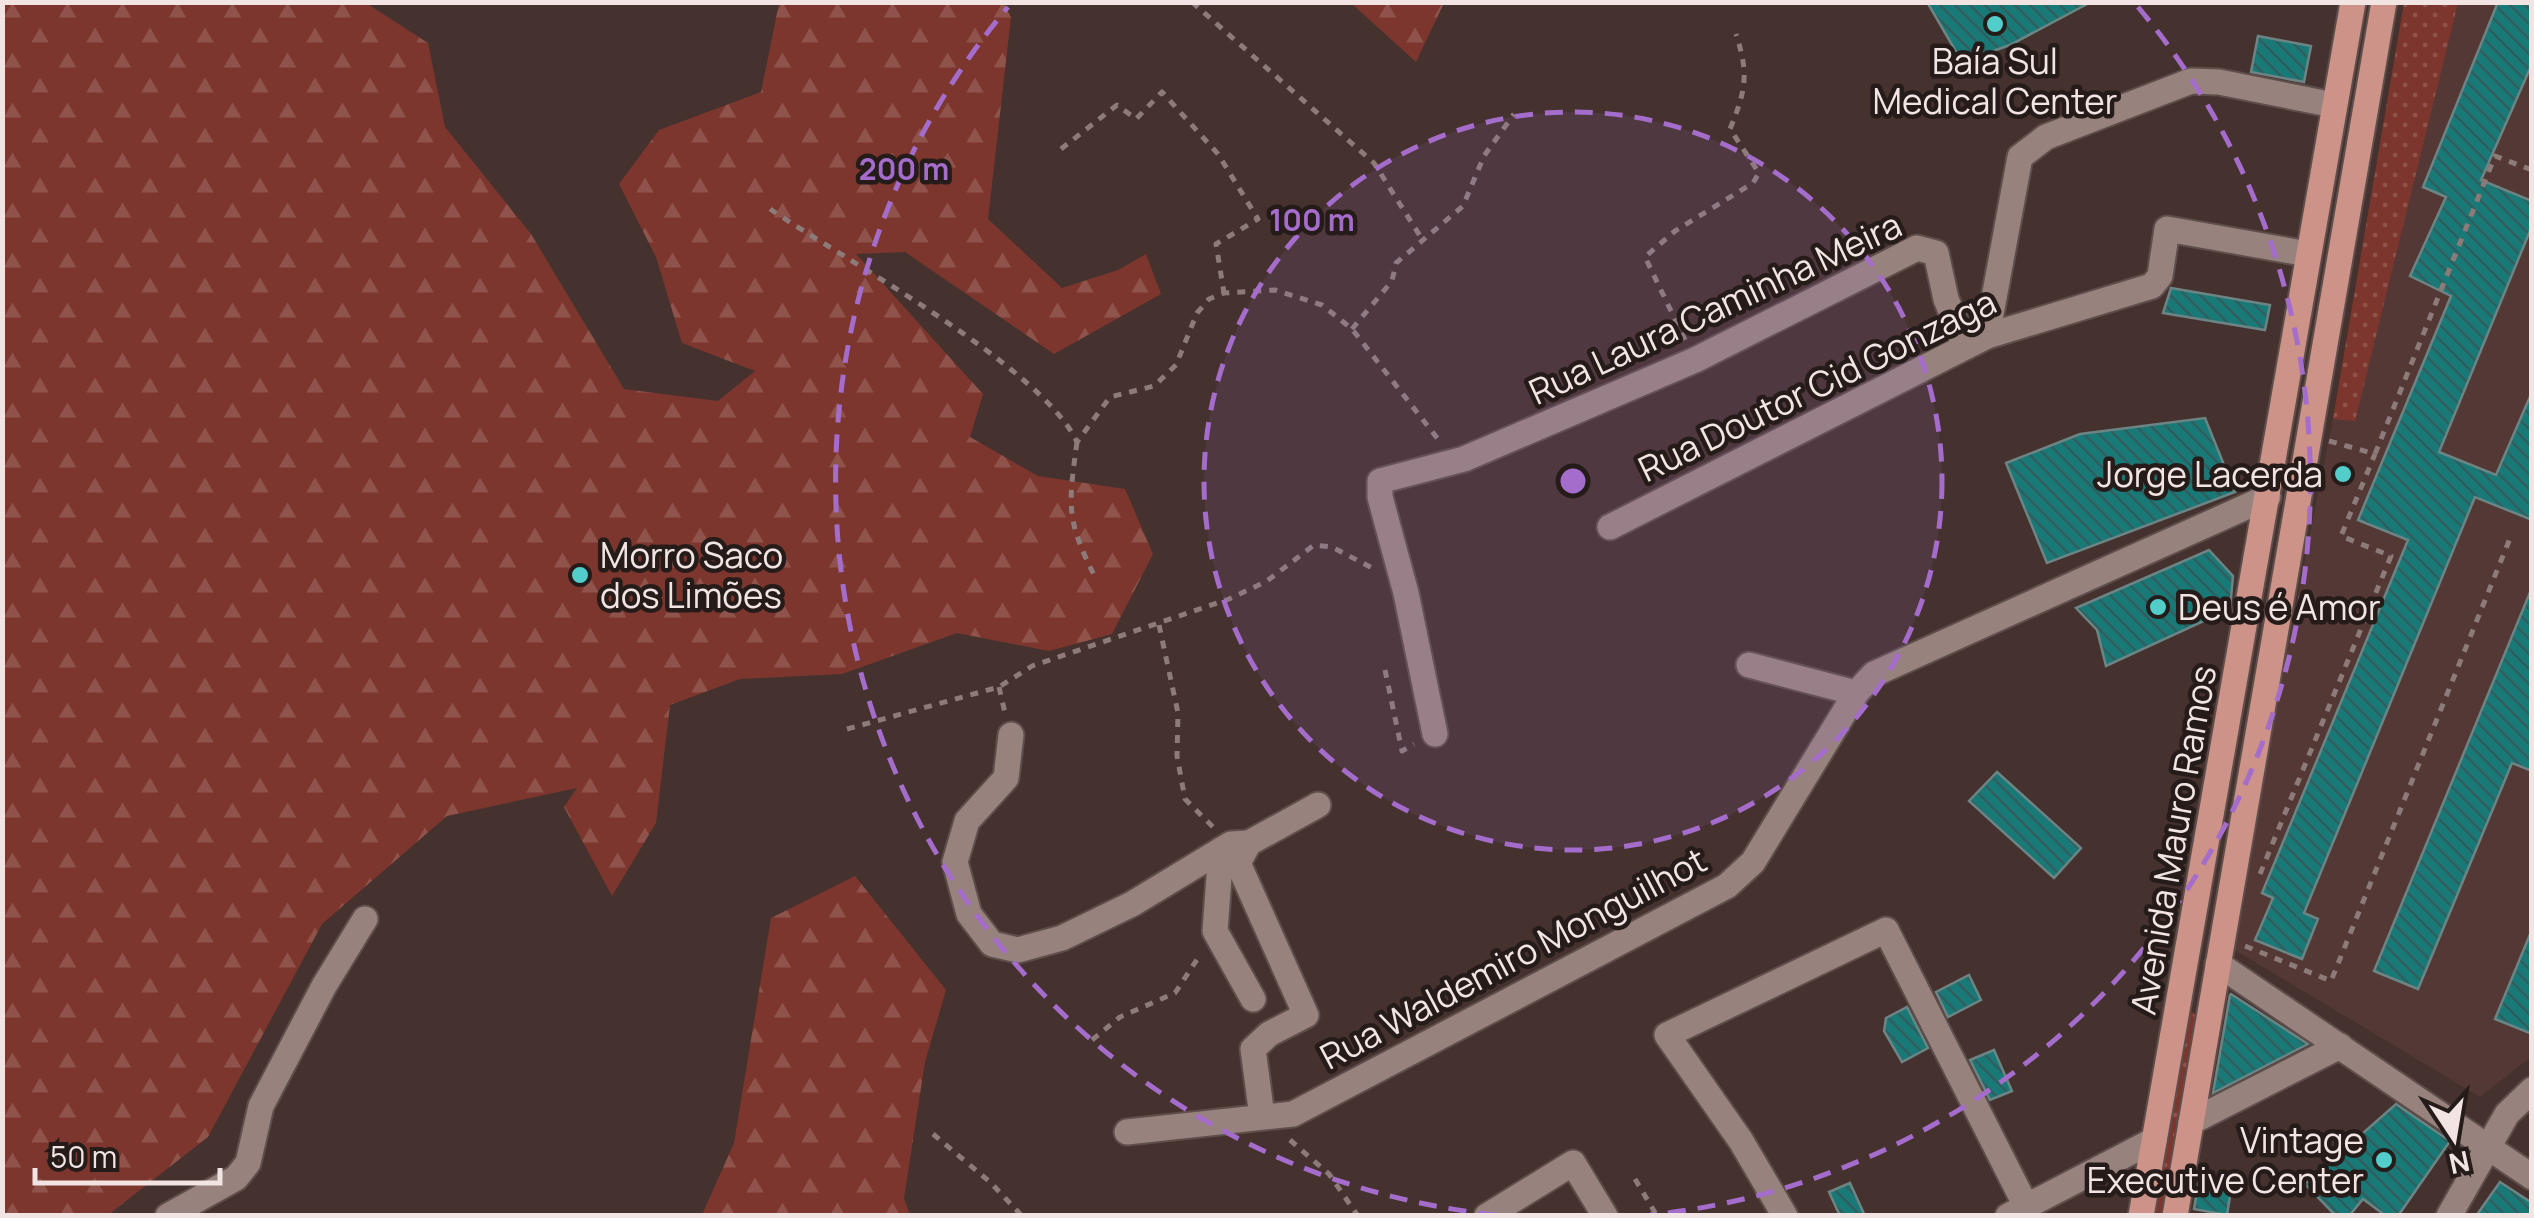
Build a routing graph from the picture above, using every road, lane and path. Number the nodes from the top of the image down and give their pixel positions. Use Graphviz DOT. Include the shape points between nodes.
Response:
graph roads {
  1 [pos="1192,2"];
  2 [pos="2353,2"];
  3 [pos="2384,2"];
  4 [pos="1736,34"];
  5 [pos="2334,106"];
  6 [pos="1514,114"];
  7 [pos="1061,149"];
  8 [pos="2532,170"];
  9 [pos="770,209"];
  10 [pos="1422,239"];
  11 [pos="2308,254"];
  12 [pos="1224,292"];
  13 [pos="1352,329"];
  14 [pos="1976,341"];
  15 [pos="1694,360"];
  16 [pos="2310,436"];
  17 [pos="1077,442"];
  18 [pos="2375,454"];
  19 [pos="1429,471"];
  20 [pos="2268,497"];
  21 [pos="1610,527"];
  22 [pos="2511,536"];
  23 [pos="1096,579"];
  24 [pos="1406,593"];
  25 [pos="1160,625"];
  26 [pos="1749,665"];
  27 [pos="1385,670"];
  28 [pos="1856,692"];
  29 [pos="847,729"];
  30 [pos="1435,734"];
  31 [pos="1011,735"];
  32 [pos="1318,805"];
  33 [pos="1234,846"];
  34 [pos="2255,886"];
  35 [pos="365,919"];
  36 [pos="1215,931"];
  37 [pos="2232,941"];
  38 [pos="2188,958"];
  39 [pos="2218,964"];
  40 [pos="1253,999"];
  41 [pos="1092,1040"];
  42 [pos="2340,1046"];
  43 [pos="2532,1090"];
  44 [pos="1262,1116"];
  45 [pos="2191,1122"];
  46 [pos="1127,1132"];
  47 [pos="933,1134"];
  48 [pos="2154,1140"];
  49 [pos="2487,1146"];
  50 [pos="2532,1177"];
  51 [pos="1636,1179"];
  52 [pos="2017,1211"];
  53 [pos="168,1216"];
  54 [pos="1022,1216"];
  55 [pos="1358,1216"];
  56 [pos="1488,1216"];
  57 [pos="1605,1216"];
  58 [pos="1657,1216"];
  59 [pos="1786,1216"];
  60 [pos="2140,1216"];
  61 [pos="2175,1216"];
  62 [pos="2449,1216"];
  1 -- 10 [label="path" via="1374,163"];
  2 -- 5 [label="main road, Avenida Mauro Ramos"];
  3 -- 16 [label="main road, Avenida Mauro Ramos"];
  4 -- 15 [label="path" via="1746,65 1744,96 1730,129 1759,173 1645,257"];
  5 -- 11 [label="main road, Avenida Mauro Ramos"];
  5 -- 14 [label="street" via="2191,81 2030,146 2015,171"];
  6 -- 10 [label="path" via="1484,156 1463,206"];
  7 -- 12 [label="path" via="1118,105 1136,119 1162,92 1218,154 1258,219 1216,244"];
  8 -- 18 [label="path" via="2495,156"];
  9 -- 17 [label="path" via="980,346 1056,409"];
  10 -- 13 [label="path" via="1396,262 1392,282"];
  11 -- 14 [label="street, Rua Doutor Cid Gonzaga" via="2167,229 2160,276 2152,286"];
  11 -- 20 [label="main road, Avenida Mauro Ramos"];
  12 -- 13 [label="path" via="1275,290 1322,305"];
  12 -- 17 [label="path" via="1197,313 1176,364 1154,386 1110,396"];
  13 -- 19 [label="path" via="1442,444"];
  14 -- 15 [label="street, Rua Laura Caminha Meira" via="1946,299 1936,253 1917,248"];
  14 -- 21 [label="street, Rua Doutor Cid Gonzaga"];
  15 -- 19 [label="street, Rua Laura Caminha Meira"];
  16 -- 18 [label="path"];
  16 -- 39 [label="main road, Avenida Mauro Ramos"];
  17 -- 23 [label="path" via="1068,510"];
  18 -- 34 [label="path" via="2341,536 2391,556"];
  19 -- 24 [label="street, Rua Laura Caminha Meira" via="1380,481"];
  20 -- 28 [label="street, Rua Waldemiro Monguilhot" via="1895,661"];
  20 -- 38 [label="main road, Avenida Mauro Ramos"];
  22 -- 37 [label="path" via="2330,981"];
  24 -- 25 [label="path" via="1359,558 1314,546 1267,581"];
  24 -- 30 [label="street"];
  25 -- 29 [label="path" via="1032,666 999,687"];
  25 -- 33 [label="path" via="1178,713 1184,799"];
  26 -- 28 [label="street"];
  27 -- 30 [label="path" via="1402,751"];
  28 -- 44 [label="street, Rua Waldemiro Monguilhot" via="1753,862 1727,886 1314,1104 1293,1114"];
  31 -- 33 [label="street" via="1006,778 966,821 955,862 969,914 992,944 1018,950 1062,938"];
  32 -- 33 [label="street"];
  33 -- 36 [label="street"];
  33 -- 44 [label="street" via="1306,1015 1252,1049"];
  35 -- 53 [label="street" via="261,1106 248,1163 236,1178"];
  36 -- 40 [label="street"];
  36 -- 41 [label="path" via="1175,992 1120,1017"];
  38 -- 39 [label="main road"];
  38 -- 48 [label="main road, Avenida Mauro Ramos"];
  39 -- 42 [label="street"];
  39 -- 45 [label="main road, Avenida Mauro Ramos"];
  42 -- 45 [label="street"];
  42 -- 49 [label="street"];
  43 -- 49 [label="street"];
  44 -- 46 [label="street, Rua Waldemiro Monguilhot"];
  44 -- 55 [label="path" via="1330,1174"];
  45 -- 61 [label="main road, Avenida Mauro Ramos"];
  47 -- 54 [label="path"];
  48 -- 52 [label="street"];
  48 -- 60 [label="main road, Avenida Mauro Ramos"];
  49 -- 50 [label="street"];
  49 -- 62 [label="street"];
  51 -- 58 [label="path"];
  52 -- 59 [label="street" via="1886,930 1666,1035"];
  56 -- 57 [label="street" via="1572,1163"];
}
